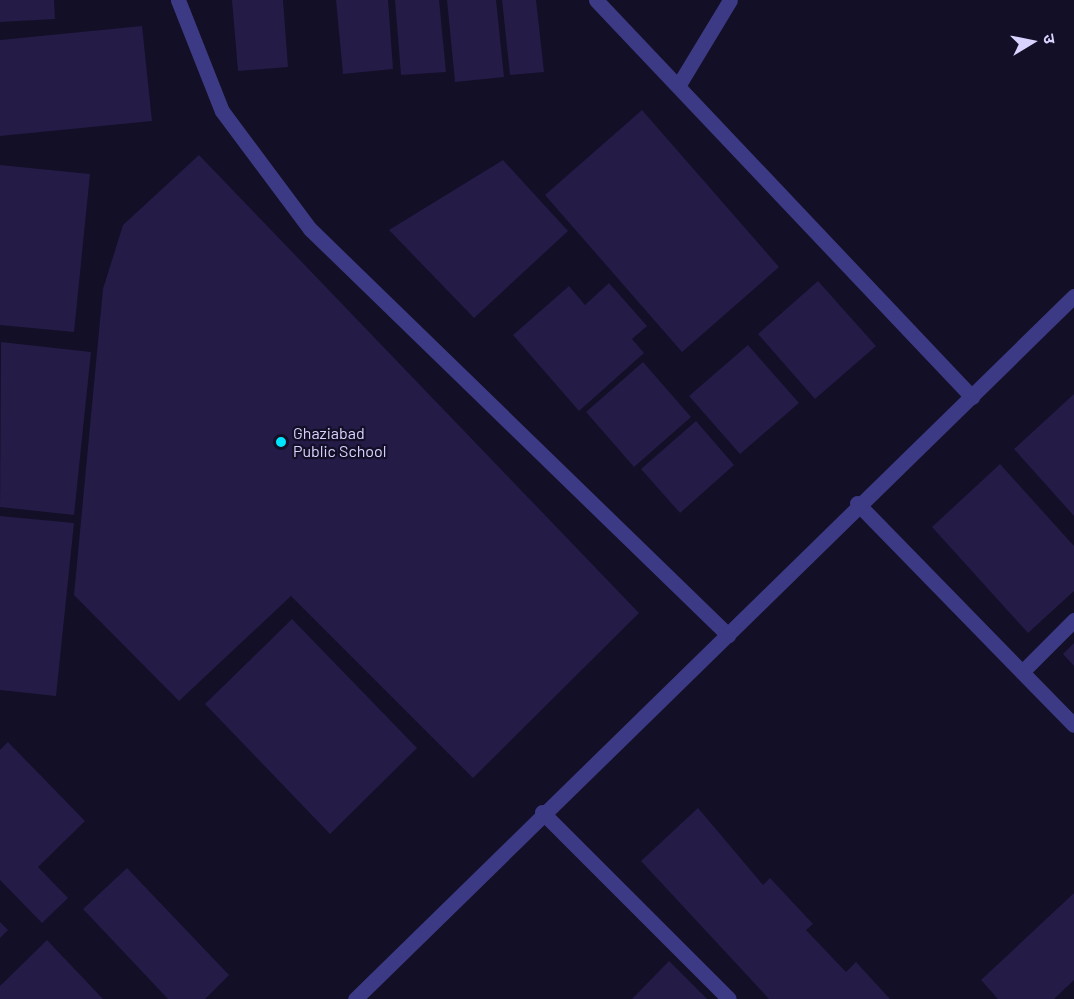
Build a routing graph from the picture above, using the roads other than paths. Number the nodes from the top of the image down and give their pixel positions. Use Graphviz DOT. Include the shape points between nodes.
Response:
graph roads {
  1 [pos="178,0"];
  2 [pos="596,0"];
  3 [pos="730,0"];
  4 [pos="678,86"];
  5 [pos="1074,296"];
  6 [pos="972,397"];
  7 [pos="857,503"];
  8 [pos="1074,620"];
  9 [pos="728,635"];
  10 [pos="1022,672"];
  11 [pos="1074,725"];
  12 [pos="542,812"];
  13 [pos="355,999"];
  14 [pos="729,999"];
  1 -- 9 [label="street" via="222,111 310,229"];
  2 -- 4 [label="street"];
  3 -- 4 [label="street"];
  4 -- 6 [label="street"];
  5 -- 6 [label="street"];
  6 -- 7 [label="street"];
  7 -- 9 [label="street"];
  7 -- 10 [label="street"];
  8 -- 10 [label="street"];
  9 -- 12 [label="street"];
  10 -- 11 [label="street"];
  12 -- 13 [label="street"];
  12 -- 14 [label="street"];
}
